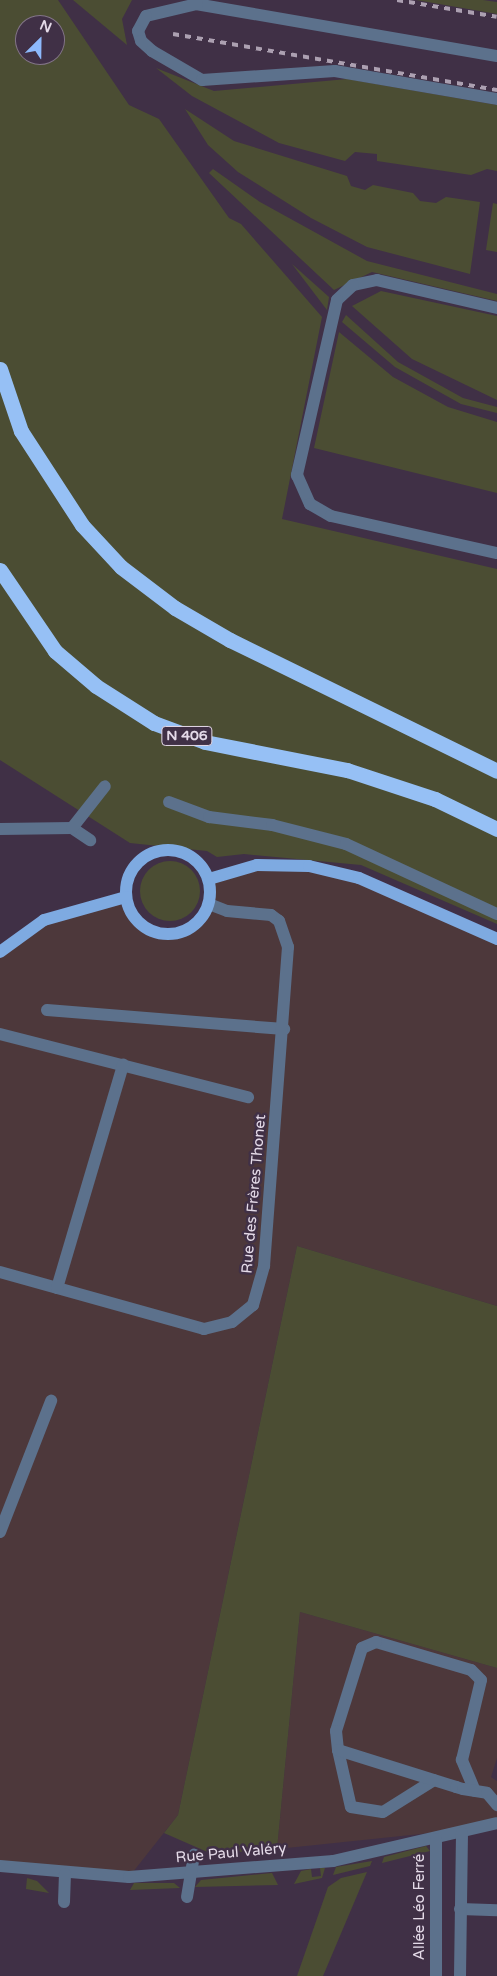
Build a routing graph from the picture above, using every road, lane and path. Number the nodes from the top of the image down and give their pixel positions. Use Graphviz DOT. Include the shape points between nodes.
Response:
graph roads {
  1 [pos="497,56"];
  2 [pos="497,99"];
  3 [pos="497,308"];
  4 [pos="0,369"];
  5 [pos="497,553"];
  6 [pos="0,570"];
  7 [pos="497,771"];
  8 [pos="106,786"];
  9 [pos="169,802"];
  10 [pos="72,828"];
  11 [pos="0,829"];
  12 [pos="497,829"];
  13 [pos="90,840"];
  14 [pos="209,879"];
  15 [pos="126,897"];
  16 [pos="209,904"];
  17 [pos="497,914"];
  18 [pos="497,939"];
  19 [pos="0,952"];
  20 [pos="47,1010"];
  21 [pos="284,1029"];
  22 [pos="0,1034"];
  23 [pos="123,1065"];
  24 [pos="248,1097"];
  25 [pos="0,1272"];
  26 [pos="57,1288"];
  27 [pos="51,1400"];
  28 [pos="0,1532"];
  29 [pos="338,1750"];
  30 [pos="434,1780"];
  31 [pos="481,1792"];
  32 [pos="497,1805"];
  33 [pos="497,1823"];
  34 [pos="462,1833"];
  35 [pos="436,1839"];
  36 [pos="194,1855"];
  37 [pos="0,1866"];
  38 [pos="191,1873"];
  39 [pos="65,1874"];
  40 [pos="187,1897"];
  41 [pos="64,1902"];
  42 [pos="460,1909"];
  43 [pos="497,1910"];
  44 [pos="436,1976"];
  45 [pos="460,1976"];
  1 -- 2 [label="street" via="197,4 146,16 138,31 141,41 152,51 202,80 335,71"];
  3 -- 5 [label="street" via="377,280 353,285 337,300 297,476 310,504 331,516"];
  4 -- 7 [label="highway" via="21,431 82,525 121,567 175,608 230,640"];
  6 -- 12 [label="highway, N 406" via="55,651 96,686 154,723 205,742 347,770 435,799"];
  8 -- 10 [label="street"];
  9 -- 17 [label="street" via="209,817 272,825 346,844"];
  10 -- 11 [label="street"];
  10 -- 13 [label="street"];
  14 -- 15 [label="main road" via="197,860 167,849 137,863 128,878"];
  14 -- 16 [label="main road"];
  14 -- 18 [label="main road" via="257,865 309,866 359,878"];
  15 -- 16 [label="main road" via="140,923 168,934 186,930 200,920"];
  15 -- 19 [label="main road" via="44,920"];
  16 -- 21 [label="street, Rue des Frères Thonet" via="227,911 271,915 280,921 290,965"];
  20 -- 21 [label="street"];
  21 -- 26 [label="street, Rue des Frères Thonet" via="264,1266 253,1305 232,1322 204,1329"];
  22 -- 23 [label="street"];
  23 -- 24 [label="street"];
  23 -- 26 [label="street"];
  25 -- 26 [label="street, Rue des Frères Thonet"];
  27 -- 28 [label="street"];
  29 -- 30 [label="street"];
  29 -- 30 [label="street" via="350,1807 383,1812"];
  29 -- 31 [label="street" via="336,1731 362,1648 376,1642 471,1670 481,1680 462,1760"];
  30 -- 31 [label="street"];
  31 -- 32 [label="street"];
  33 -- 34 [label="street, Rue Paul Valéry"];
  34 -- 35 [label="street, Rue Paul Valéry"];
  34 -- 42 [label="street"];
  35 -- 38 [label="street, Rue Paul Valéry" via="333,1861"];
  35 -- 44 [label="street, Allée Léo Ferré"];
  36 -- 38 [label="street"];
  37 -- 39 [label="street, Rue Paul Valéry"];
  38 -- 39 [label="street, Rue Paul Valéry" via="129,1877"];
  38 -- 40 [label="street"];
  39 -- 41 [label="street"];
  42 -- 43 [label="street"];
  42 -- 45 [label="street"];
}
